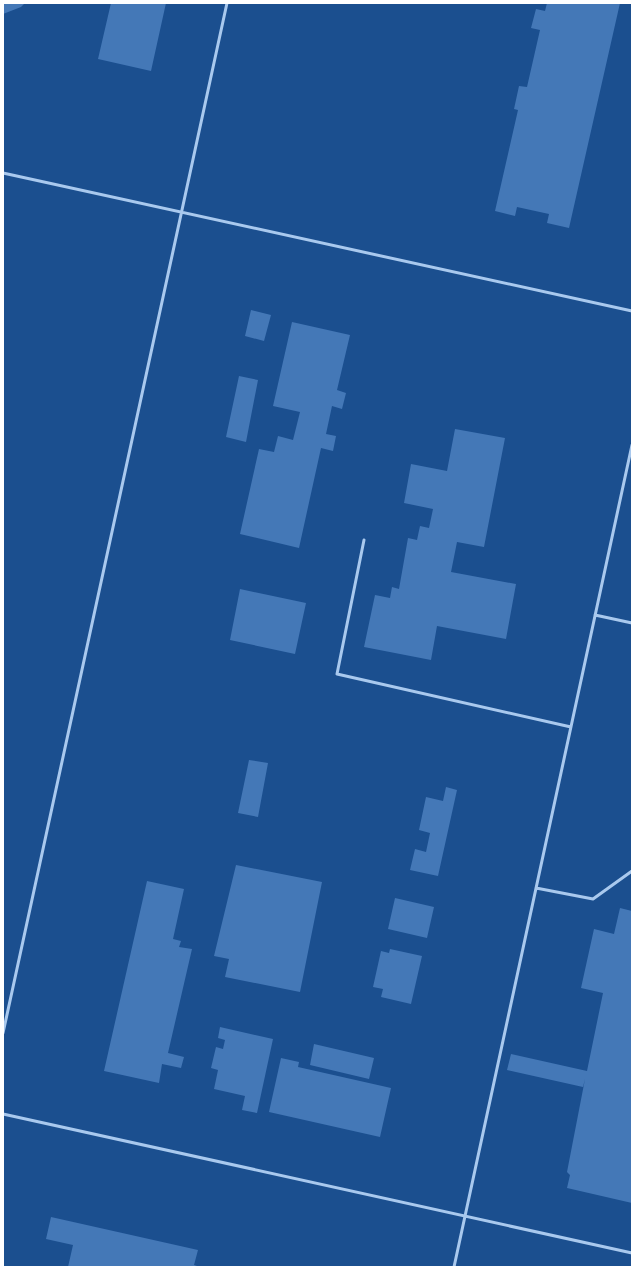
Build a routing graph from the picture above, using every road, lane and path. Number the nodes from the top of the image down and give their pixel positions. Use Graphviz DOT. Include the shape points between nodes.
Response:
graph roads {
  1 [pos="227,3"];
  2 [pos="3,173"];
  3 [pos="181,212"];
  4 [pos="632,311"];
  5 [pos="632,445"];
  6 [pos="364,540"];
  7 [pos="595,615"];
  8 [pos="632,623"];
  9 [pos="571,728"];
  10 [pos="632,871"];
  11 [pos="536,888"];
  12 [pos="3,1032"];
  13 [pos="3,1114"];
  14 [pos="465,1216"];
  15 [pos="632,1253"];
  16 [pos="454,1267"];
  1 -- 3 [label="lane"];
  2 -- 3 [label="lane"];
  3 -- 4 [label="lane"];
  3 -- 12 [label="lane"];
  5 -- 7 [label="lane"];
  6 -- 9 [label="lane" via="337,674"];
  7 -- 8 [label="lane"];
  7 -- 9 [label="lane"];
  9 -- 11 [label="lane"];
  10 -- 11 [label="lane" via="593,899"];
  11 -- 14 [label="lane"];
  13 -- 14 [label="lane"];
  14 -- 15 [label="lane"];
  14 -- 16 [label="lane"];
}
